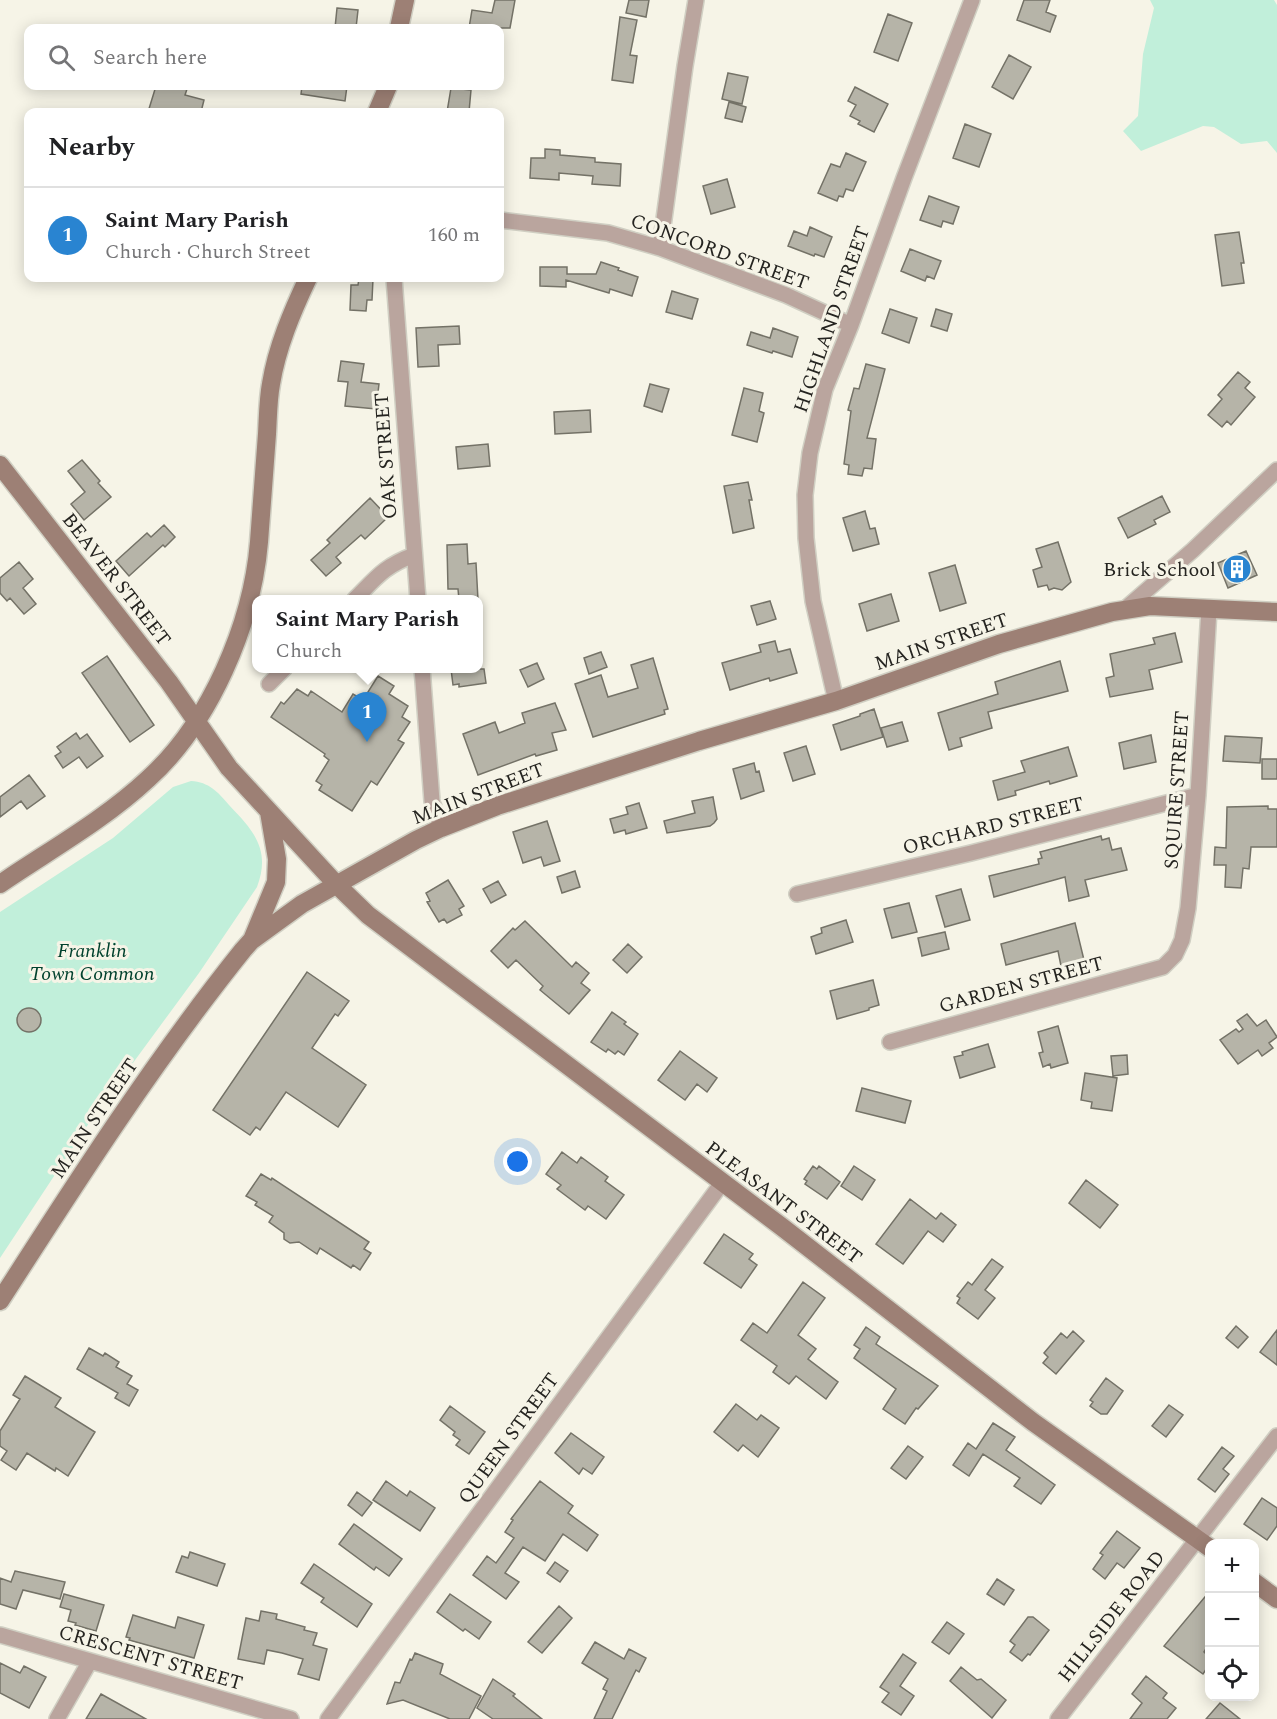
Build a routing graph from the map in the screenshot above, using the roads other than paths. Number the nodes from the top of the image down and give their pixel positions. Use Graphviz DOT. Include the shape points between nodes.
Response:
graph roads {
  1 [pos="405,0"];
  2 [pos="696,0"];
  3 [pos="972,0"];
  4 [pos="400,24"];
  5 [pos="386,90"];
  6 [pos="380,108"];
  7 [pos="504,220"];
  8 [pos="660,248"];
  9 [pos="306,282"];
  10 [pos="394,282"];
  11 [pos="851,325"];
  12 [pos="0,465"];
  13 [pos="1277,470"];
  14 [pos="414,555"];
  15 [pos="359,595"];
  16 [pos="418,595"];
  17 [pos="1125,609"];
  18 [pos="1209,609"];
  19 [pos="1277,612"];
  20 [pos="281,673"];
  21 [pos="422,673"];
  22 [pos="269,684"];
  23 [pos="836,701"];
  24 [pos="196,722"];
  25 [pos="1198,795"];
  26 [pos="269,812"];
  27 [pos="441,828"];
  28 [pos="0,884"];
  29 [pos="337,885"];
  30 [pos="797,894"];
  31 [pos="251,942"];
  32 [pos="1163,967"];
  33 [pos="891,1042"];
  34 [pos="722,1183"];
  35 [pos="0,1301"];
  36 [pos="1277,1436"];
  37 [pos="1203,1544"];
  38 [pos="1259,1586"];
  39 [pos="1277,1599"];
  40 [pos="0,1635"];
  41 [pos="90,1661"];
  42 [pos="286,1718"];
  43 [pos="57,1719"];
  44 [pos="328,1719"];
  45 [pos="1058,1719"];
  1 -- 4 [label="main road"];
  2 -- 8 [label="street"];
  3 -- 11 [label="street, HIGHLAND STREET"];
  5 -- 6 [label="main road"];
  7 -- 8 [label="street, CONCORD STREET" via="608,233"];
  8 -- 11 [label="street, CONCORD STREET" via="786,295"];
  9 -- 24 [label="main road" via="288,320 271,384 252,590 232,651"];
  10 -- 14 [label="street, OAK STREET"];
  11 -- 23 [label="street, HIGHLAND STREET" via="825,389 810,453 806,495 813,601"];
  12 -- 24 [label="main road, BEAVER STREET"];
  13 -- 17 [label="street"];
  14 -- 15 [label="street" via="394,562"];
  14 -- 16 [label="street, OAK STREET"];
  17 -- 18 [label="main road, MAIN STREET"];
  17 -- 23 [label="main road, MAIN STREET" via="999,644"];
  18 -- 19 [label="main road, MAIN STREET"];
  18 -- 25 [label="street, SQUIRE STREET"];
  20 -- 22 [label="street"];
  21 -- 27 [label="street" via="432,801"];
  23 -- 27 [label="main road, MAIN STREET" via="699,741"];
  24 -- 26 [label="main road, BEAVER STREET" via="229,768"];
  24 -- 28 [label="main road" via="169,759 147,780 100,817"];
  25 -- 30 [label="street, ORCHARD STREET"];
  25 -- 32 [label="street, SQUIRE STREET" via="1182,940 1176,955"];
  26 -- 29 [label="main road, PLEASANT STREET"];
  26 -- 31 [label="main road" via="277,859 276,882"];
  27 -- 29 [label="main road, MAIN STREET"];
  29 -- 31 [label="main road, MAIN STREET" via="296,908"];
  29 -- 34 [label="main road, PLEASANT STREET" via="373,919"];
  31 -- 35 [label="main road, MAIN STREET" via="92,1158"];
  32 -- 33 [label="street, GARDEN STREET"];
  34 -- 37 [label="main road, PLEASANT STREET" via="1033,1422"];
  34 -- 44 [label="street, QUEEN STREET"];
  36 -- 37 [label="street, HILLSIDE ROAD"];
  37 -- 45 [label="street, HILLSIDE ROAD"];
  38 -- 39 [label="main road"];
  40 -- 41 [label="street, CRESCENT STREET"];
  41 -- 42 [label="street, CRESCENT STREET"];
  41 -- 43 [label="street"];
}
